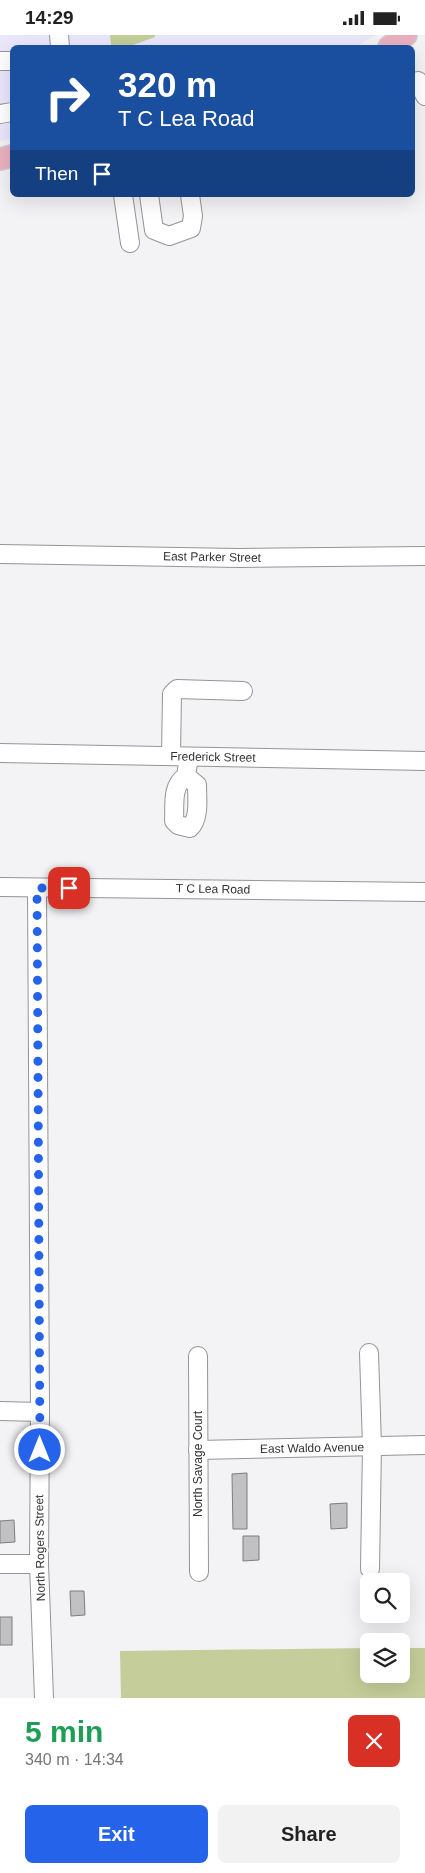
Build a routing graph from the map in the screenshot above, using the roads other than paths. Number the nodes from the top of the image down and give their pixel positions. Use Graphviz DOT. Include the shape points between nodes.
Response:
graph roads {
  1 [pos="415,82"];
  2 [pos="425,96"];
  3 [pos="123,197"];
  4 [pos="149,197"];
  5 [pos="190,197"];
  6 [pos="130,243"];
  7 [pos="0,554"];
  8 [pos="425,556"];
  9 [pos="243,691"];
  10 [pos="0,753"];
  11 [pos="171,757"];
  12 [pos="189,757"];
  13 [pos="425,761"];
  14 [pos="186,776"];
  15 [pos="0,887"];
  16 [pos="37,888"];
  17 [pos="425,892"];
  18 [pos="369,1353"];
  19 [pos="198,1356"];
  20 [pos="0,1411"];
  21 [pos="40,1412"];
  22 [pos="425,1445"];
  23 [pos="372,1446"];
  24 [pos="198,1450"];
  25 [pos="0,1564"];
  26 [pos="39,1564"];
  27 [pos="370,1569"];
  28 [pos="199,1572"];
  29 [pos="44,1698"];
  1 -- 2 [label="street" via="418,81"];
  3 -- 6 [label="street"];
  4 -- 5 [label="street" via="154,230 169,236 191,228"];
  7 -- 8 [label="street, East Parker Street" via="239,558"];
  9 -- 11 [label="street" via="177,689 172,694"];
  10 -- 11 [label="street, Frederick Street"];
  11 -- 12 [label="street, Frederick Street"];
  12 -- 13 [label="street, Frederick Street"];
  12 -- 14 [label="street"];
  15 -- 16 [label="street, T C Lea Road"];
  16 -- 17 [label="street, T C Lea Road"];
  16 -- 21 [label="street, North Rogers Street"];
  18 -- 23 [label="street"];
  19 -- 24 [label="street, North Savage Court"];
  20 -- 21 [label="street"];
  21 -- 26 [label="street, North Rogers Street"];
  22 -- 23 [label="street, East Waldo Avenue"];
  23 -- 24 [label="street, East Waldo Avenue"];
  23 -- 27 [label="street"];
  24 -- 28 [label="street, North Savage Court"];
  25 -- 26 [label="street"];
  26 -- 29 [label="street, North Rogers Street"];
}
